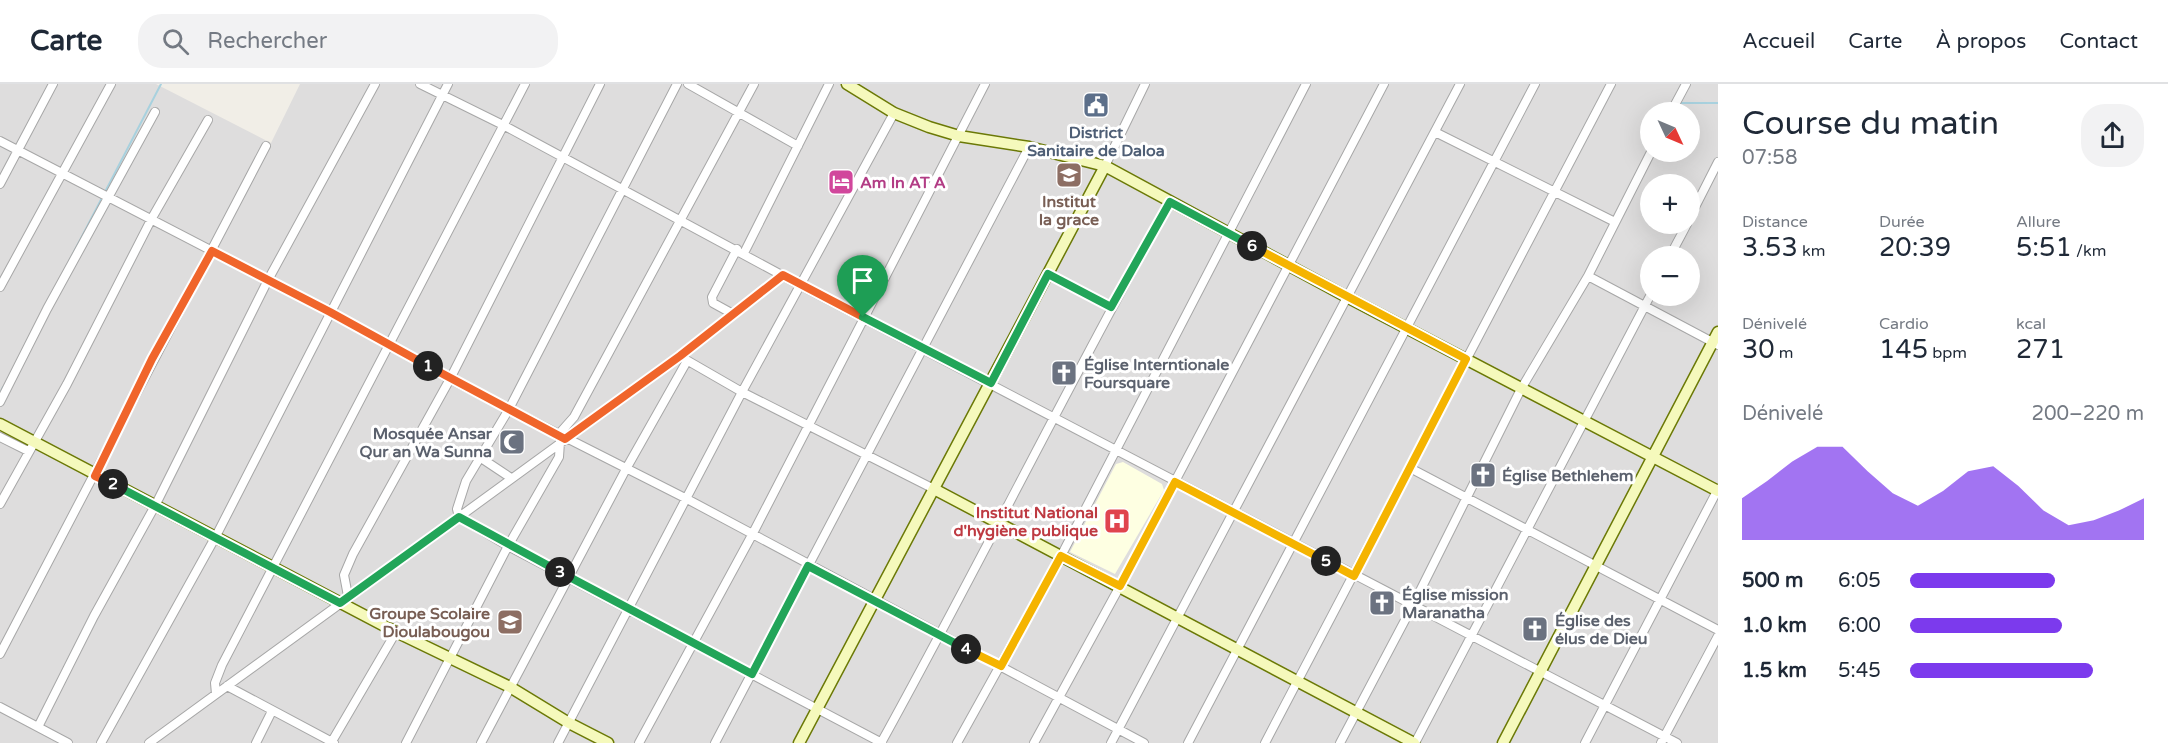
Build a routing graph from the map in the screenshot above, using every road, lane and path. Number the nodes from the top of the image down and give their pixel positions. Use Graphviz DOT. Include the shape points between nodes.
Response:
graph roads {
  1 [pos="53,84"];
  2 [pos="111,84"];
  3 [pos="375,84"];
  4 [pos="420,84"];
  5 [pos="448,84"];
  6 [pos="525,84"];
  7 [pos="600,84"];
  8 [pos="677,84"];
  9 [pos="687,84"];
  10 [pos="754,84"];
  11 [pos="829,84"];
  12 [pos="847,84"];
  13 [pos="985,84"];
  14 [pos="1145,84"];
  15 [pos="1306,84"];
  16 [pos="1384,84"];
  17 [pos="1460,84"];
  18 [pos="1535,84"];
  19 [pos="1611,84"];
  20 [pos="1686,84"];
  21 [pos="442,96"];
  22 [pos="1676,102"];
  23 [pos="155,112"];
  24 [pos="739,113"];
  25 [pos="894,113"];
  26 [pos="208,120"];
  27 [pos="503,125"];
  28 [pos="1435,132"];
  29 [pos="959,136"];
  30 [pos="0,141"];
  31 [pos="266,146"];
  32 [pos="798,146"];
  33 [pos="1029,147"];
  34 [pos="19,150"];
  35 [pos="563,157"];
  36 [pos="1646,162"];
  37 [pos="1718,162"];
  38 [pos="1494,163"];
  39 [pos="1105,166"];
  40 [pos="62,173"];
  41 [pos="0,184"];
  42 [pos="622,188"];
  43 [pos="1554,192"];
  44 [pos="104,196"];
  45 [pos="1700,197"];
  46 [pos="1170,202"];
  47 [pos="152,218"];
  48 [pos="682,220"];
  49 [pos="1615,222"];
  50 [pos="1229,233"];
  51 [pos="212,251"];
  52 [pos="741,251"];
  53 [pos="1287,265"];
  54 [pos="1048,274"];
  55 [pos="783,275"];
  56 [pos="1588,276"];
  57 [pos="268,280"];
  58 [pos="800,285"];
  59 [pos="0,287"];
  60 [pos="1347,297"];
  61 [pos="1111,307"];
  62 [pos="1644,308"];
  63 [pos="330,312"];
  64 [pos="733,314"];
  65 [pos="863,317"];
  66 [pos="1407,328"];
  67 [pos="1716,340"];
  68 [pos="389,343"];
  69 [pos="924,348"];
  70 [pos="683,358"];
  71 [pos="1466,359"];
  72 [pos="450,379"];
  73 [pos="991,383"];
  74 [pos="1521,389"];
  75 [pos="742,392"];
  76 [pos="0,402"];
  77 [pos="509,409"];
  78 [pos="1054,416"];
  79 [pos="1584,421"];
  80 [pos="0,424"];
  81 [pos="808,424"];
  82 [pos="0,436"];
  83 [pos="561,439"];
  84 [pos="30,447"];
  85 [pos="1117,450"];
  86 [pos="869,455"];
  87 [pos="481,458"];
  88 [pos="1652,458"];
  89 [pos="1410,468"];
  90 [pos="626,469"];
  91 [pos="95,476"];
  92 [pos="511,478"];
  93 [pos="1175,482"];
  94 [pos="934,489"];
  95 [pos="1718,490"];
  96 [pos="1467,497"];
  97 [pos="687,499"];
  98 [pos="0,504"];
  99 [pos="156,504"];
  100 [pos="1233,512"];
  101 [pos="459,517"];
  102 [pos="999,524"];
  103 [pos="1528,530"];
  104 [pos="752,535"];
  105 [pos="216,537"];
  106 [pos="1294,543"];
  107 [pos="508,546"];
  108 [pos="1061,556"];
  109 [pos="1595,563"];
  110 [pos="272,566"];
  111 [pos="808,566"];
  112 [pos="568,576"];
  113 [pos="1354,576"];
  114 [pos="1120,586"];
  115 [pos="1662,599"];
  116 [pos="344,600"];
  117 [pos="876,602"];
  118 [pos="1413,605"];
  119 [pos="629,608"];
  120 [pos="1178,618"];
  121 [pos="1718,630"];
  122 [pos="396,632"];
  123 [pos="941,636"];
  124 [pos="1471,636"];
  125 [pos="1718,636"];
  126 [pos="693,642"];
  127 [pos="1239,650"];
  128 [pos="0,654"];
  129 [pos="452,659"];
  130 [pos="1001,666"];
  131 [pos="1540,671"];
  132 [pos="752,674"];
  133 [pos="1298,682"];
  134 [pos="227,686"];
  135 [pos="510,687"];
  136 [pos="216,694"];
  137 [pos="1059,698"];
  138 [pos="1605,705"];
  139 [pos="0,707"];
  140 [pos="818,708"];
  141 [pos="272,711"];
  142 [pos="1355,712"];
  143 [pos="569,723"];
  144 [pos="38,727"];
  145 [pos="1118,730"];
  146 [pos="1663,740"];
  147 [pos="332,742"];
  148 [pos="68,743"];
  149 [pos="101,743"];
  150 [pos="149,743"];
  151 [pos="256,743"];
  152 [pos="406,743"];
  153 [pos="481,743"];
  154 [pos="558,743"];
  155 [pos="608,743"];
  156 [pos="639,743"];
  157 [pos="715,743"];
  158 [pos="799,743"];
  159 [pos="881,743"];
  160 [pos="957,743"];
  161 [pos="1034,743"];
  162 [pos="1111,743"];
  163 [pos="1144,743"];
  164 [pos="1188,743"];
  165 [pos="1265,743"];
  166 [pos="1340,743"];
  167 [pos="1414,743"];
  168 [pos="1503,743"];
  169 [pos="1585,743"];
  170 [pos="1677,743"];
  1 -- 34 [label="street"];
  2 -- 40 [label="street"];
  3 -- 57 [label="street"];
  4 -- 21 [label="street"];
  5 -- 21 [label="street"];
  6 -- 27 [label="street"];
  7 -- 35 [label="street"];
  8 -- 42 [label="street"];
  9 -- 24 [label="street"];
  10 -- 24 [label="street"];
  11 -- 32 [label="street"];
  12 -- 25 [label="street"];
  13 -- 29 [label="street"];
  14 -- 39 [label="street"];
  15 -- 50 [label="street"];
  16 -- 53 [label="street"];
  17 -- 28 [label="street"];
  18 -- 38 [label="street"];
  19 -- 43 [label="street"];
  20 -- 22 [label="street"];
  21 -- 27 [label="street"];
  21 -- 63 [label="street"];
  23 -- 44 [label="street"];
  24 -- 32 [label="street"];
  24 -- 48 [label="street"];
  25 -- 29 [label="street"];
  25 -- 58 [label="street"];
  26 -- 47 [label="street"];
  27 -- 35 [label="street"];
  27 -- 68 [label="street"];
  28 -- 38 [label="street"];
  28 -- 60 [label="street"];
  29 -- 33 [label="street"];
  29 -- 65 [label="street"];
  30 -- 34 [label="street"];
  31 -- 51 [label="street"];
  32 -- 52 [label="street"];
  33 -- 39 [label="street"];
  33 -- 69 [label="street"];
  34 -- 40 [label="street"];
  34 -- 41 [label="street"];
  35 -- 42 [label="street"];
  35 -- 72 [label="street"];
  36 -- 49 [label="street"];
  37 -- 45 [label="street"];
  38 -- 43 [label="street"];
  38 -- 66 [label="street"];
  39 -- 46 [label="street"];
  39 -- 54 [label="street"];
  40 -- 44 [label="street"];
  40 -- 59 [label="street"];
  42 -- 48 [label="street"];
  42 -- 77 [label="street"];
  43 -- 49 [label="street"];
  43 -- 71 [label="street"];
  44 -- 47 [label="street"];
  44 -- 76 [label="street"];
  46 -- 50 [label="street"];
  46 -- 61 [label="street"];
  47 -- 51 [label="street"];
  47 -- 84 [label="street" via="67,384"];
  48 -- 52 [label="street"];
  48 -- 83 [label="street"];
  49 -- 56 [label="street"];
  50 -- 53 [label="street"];
  50 -- 85 [label="street"];
  51 -- 57 [label="street"];
  51 -- 91 [label="street" via="152,359"];
  52 -- 55 [label="street"];
  52 -- 64 [label="street" via="712,297 713,303"];
  53 -- 60 [label="street"];
  53 -- 93 [label="street"];
  54 -- 61 [label="street"];
  54 -- 73 [label="street"];
  55 -- 58 [label="street"];
  55 -- 64 [label="street"];
  56 -- 62 [label="street"];
  56 -- 74 [label="street"];
  57 -- 63 [label="street"];
  57 -- 99 [label="street"];
  58 -- 65 [label="street"];
  58 -- 75 [label="street"];
  60 -- 66 [label="street"];
  60 -- 100 [label="street"];
  61 -- 78 [label="street"];
  62 -- 67 [label="street"];
  62 -- 79 [label="street"];
  63 -- 68 [label="street"];
  63 -- 105 [label="street"];
  64 -- 70 [label="street"];
  65 -- 69 [label="street"];
  65 -- 81 [label="street"];
  66 -- 71 [label="street"];
  66 -- 106 [label="street"];
  67 -- 88 [label="street"];
  68 -- 72 [label="street"];
  68 -- 110 [label="street"];
  69 -- 73 [label="street"];
  69 -- 86 [label="street"];
  70 -- 75 [label="street"];
  70 -- 83 [label="street"];
  70 -- 90 [label="street"];
  71 -- 74 [label="street"];
  71 -- 89 [label="street"];
  72 -- 77 [label="street"];
  72 -- 116 [label="street" via="353,554 344,575"];
  73 -- 78 [label="street"];
  73 -- 94 [label="street"];
  74 -- 79 [label="street"];
  74 -- 96 [label="street"];
  75 -- 81 [label="street"];
  75 -- 97 [label="street"];
  77 -- 83 [label="street"];
  77 -- 87 [label="street"];
  78 -- 85 [label="street"];
  78 -- 102 [label="street"];
  79 -- 88 [label="street"];
  79 -- 103 [label="street"];
  80 -- 84 [label="street"];
  81 -- 86 [label="street"];
  81 -- 104 [label="street"];
  82 -- 84 [label="street"];
  83 -- 90 [label="street"];
  83 -- 92 [label="street"];
  83 -- 107 [label="street" via="559,458"];
  84 -- 91 [label="street"];
  84 -- 98 [label="street"];
  85 -- 93 [label="street"];
  85 -- 108 [label="street"];
  86 -- 94 [label="street"];
  86 -- 111 [label="street"];
  87 -- 92 [label="street"];
  87 -- 101 [label="street" via="459,500"];
  88 -- 95 [label="street"];
  88 -- 109 [label="street"];
  89 -- 96 [label="street"];
  89 -- 113 [label="street"];
  90 -- 97 [label="street"];
  90 -- 112 [label="street"];
  91 -- 99 [label="street"];
  91 -- 128 [label="street"];
  92 -- 101 [label="street"];
  93 -- 100 [label="street"];
  93 -- 114 [label="street"];
  94 -- 102 [label="street"];
  94 -- 117 [label="street"];
  95 -- 115 [label="street"];
  96 -- 103 [label="street"];
  96 -- 118 [label="street"];
  97 -- 104 [label="street"];
  97 -- 119 [label="street"];
  99 -- 105 [label="street"];
  99 -- 144 [label="street"];
  100 -- 106 [label="street"];
  100 -- 120 [label="street"];
  101 -- 107 [label="street"];
  101 -- 116 [label="street"];
  102 -- 108 [label="street"];
  102 -- 123 [label="street"];
  103 -- 109 [label="street"];
  103 -- 124 [label="street"];
  104 -- 111 [label="street"];
  104 -- 126 [label="street"];
  105 -- 110 [label="street"];
  105 -- 149 [label="street"];
  106 -- 113 [label="street"];
  106 -- 127 [label="street"];
  107 -- 112 [label="street"];
  107 -- 129 [label="street"];
  108 -- 114 [label="street"];
  108 -- 130 [label="street"];
  109 -- 115 [label="street"];
  109 -- 131 [label="street"];
  110 -- 116 [label="street"];
  110 -- 136 [label="street" via="218,675"];
  111 -- 117 [label="street"];
  111 -- 132 [label="street"];
  112 -- 119 [label="street"];
  112 -- 135 [label="street"];
  113 -- 118 [label="street"];
  113 -- 133 [label="street"];
  114 -- 120 [label="street"];
  114 -- 137 [label="street"];
  115 -- 121 [label="street"];
  115 -- 138 [label="street"];
  116 -- 122 [label="street"];
  116 -- 134 [label="street"];
  117 -- 123 [label="street"];
  117 -- 140 [label="street"];
  118 -- 124 [label="street"];
  118 -- 142 [label="street"];
  119 -- 126 [label="street"];
  119 -- 143 [label="street"];
  120 -- 127 [label="street"];
  120 -- 145 [label="street"];
  122 -- 129 [label="street"];
  122 -- 147 [label="street"];
  123 -- 130 [label="street"];
  123 -- 159 [label="street"];
  124 -- 131 [label="street"];
  124 -- 167 [label="street"];
  125 -- 146 [label="street"];
  126 -- 132 [label="street"];
  126 -- 156 [label="street"];
  127 -- 133 [label="street"];
  127 -- 164 [label="street"];
  129 -- 135 [label="street"];
  129 -- 152 [label="street"];
  130 -- 137 [label="street"];
  130 -- 160 [label="street"];
  131 -- 138 [label="street"];
  131 -- 168 [label="street"];
  132 -- 140 [label="street"];
  132 -- 157 [label="street"];
  133 -- 142 [label="street"];
  133 -- 165 [label="street"];
  134 -- 136 [label="street"];
  134 -- 141 [label="street"];
  135 -- 143 [label="street"];
  135 -- 153 [label="street"];
  136 -- 150 [label="street"];
  137 -- 145 [label="street"];
  137 -- 161 [label="street"];
  138 -- 146 [label="street"];
  138 -- 169 [label="street"];
  139 -- 144 [label="street"];
  140 -- 158 [label="street"];
  140 -- 159 [label="street"];
  141 -- 147 [label="street"];
  141 -- 151 [label="street"];
  142 -- 166 [label="street"];
  142 -- 167 [label="street"];
  143 -- 154 [label="street"];
  143 -- 155 [label="street"];
  144 -- 148 [label="street"];
  145 -- 162 [label="street"];
  145 -- 163 [label="street"];
  146 -- 170 [label="street"];
}
